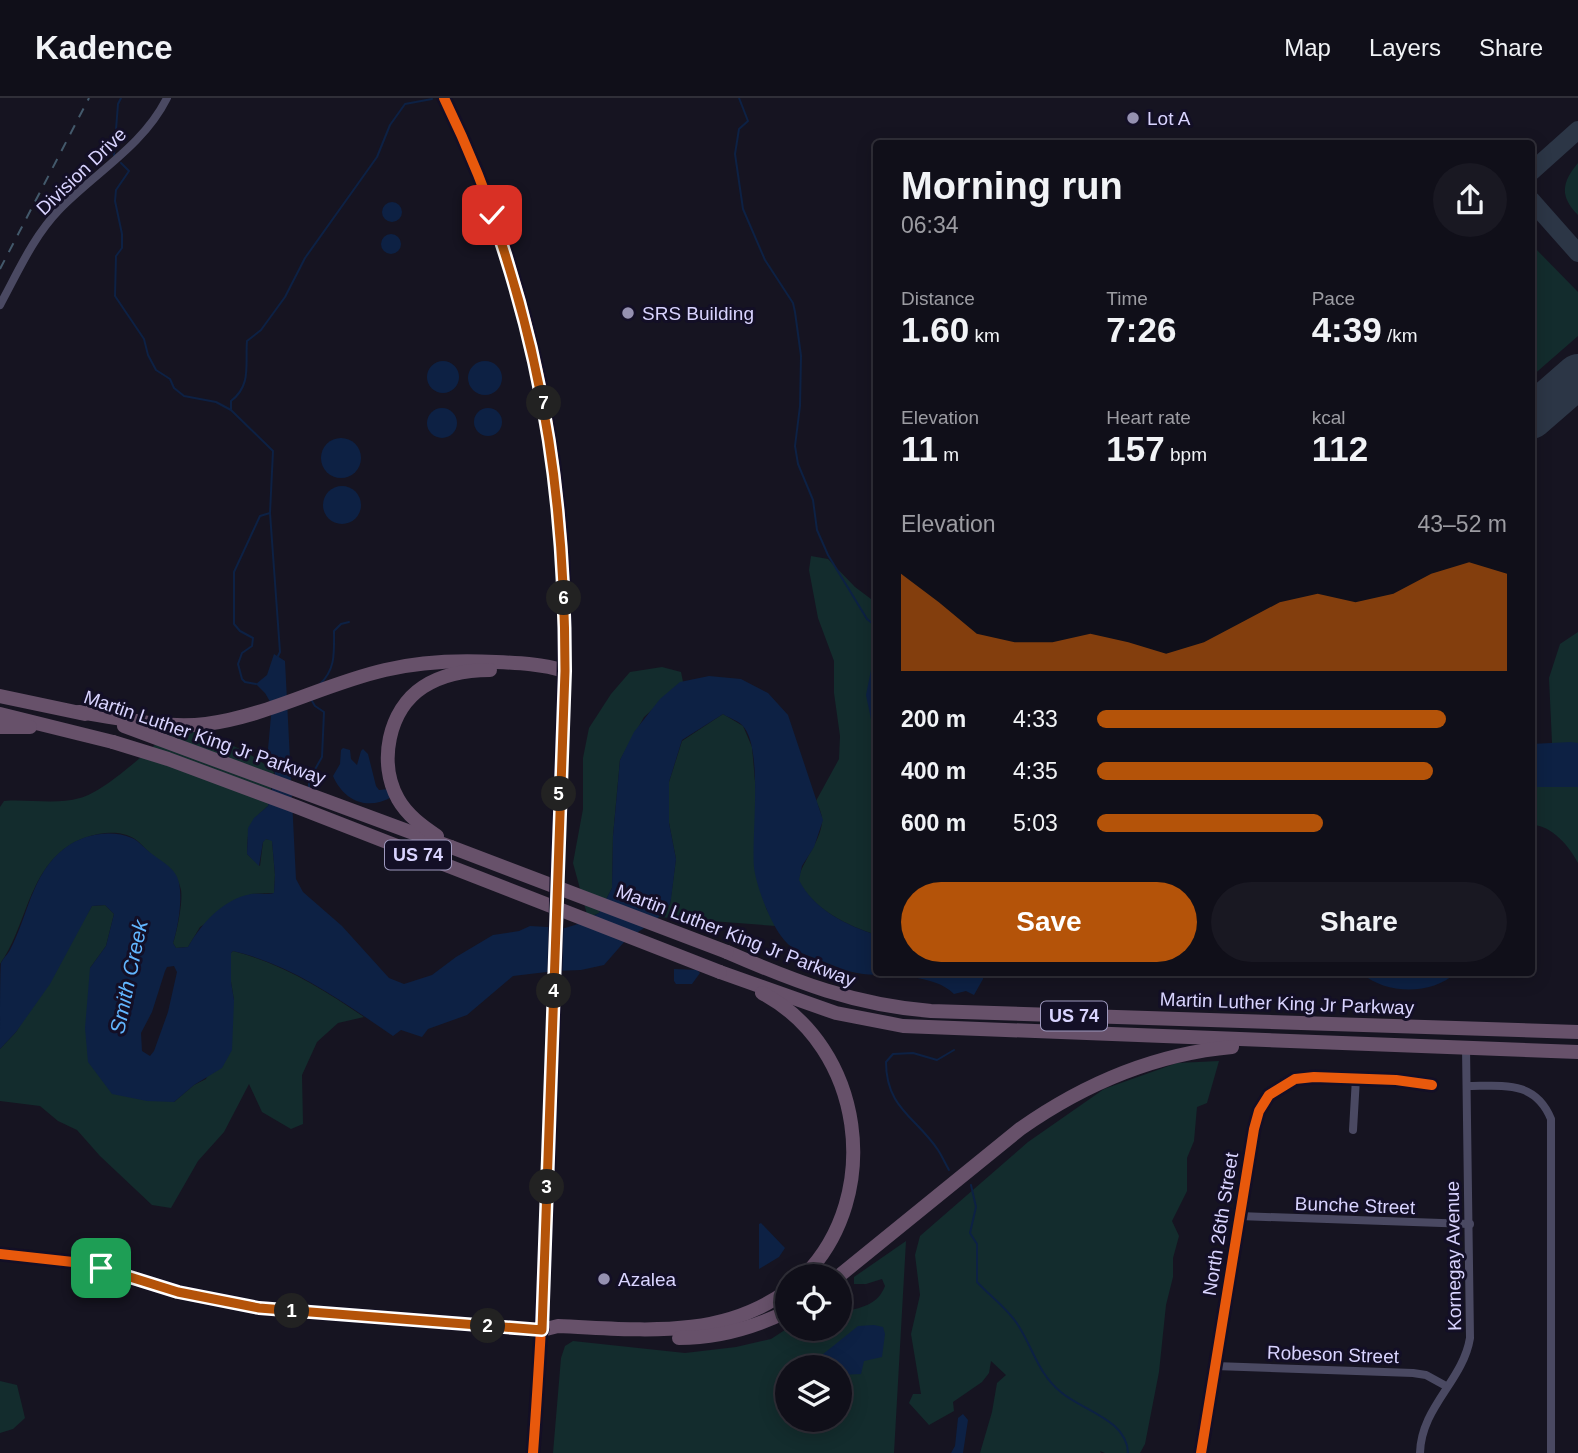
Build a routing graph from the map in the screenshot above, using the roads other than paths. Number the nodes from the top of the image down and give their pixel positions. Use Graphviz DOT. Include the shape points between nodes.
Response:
graph roads {
  1 [pos="167,98"];
  2 [pos="444,98"];
  3 [pos="0,305"];
  4 [pos="565,671"];
  5 [pos="0,696"];
  6 [pos="0,714"];
  7 [pos="120,721"];
  8 [pos="0,727"];
  9 [pos="76,732"];
  10 [pos="451,847"];
  11 [pos="720,972"];
  12 [pos="1578,1032"];
  13 [pos="1287,1042"];
  14 [pos="1466,1047"];
  15 [pos="1578,1052"];
  16 [pos="1356,1078"];
  17 [pos="1433,1085"];
  18 [pos="1466,1086"];
  19 [pos="1353,1130"];
  20 [pos="1239,1216"];
  21 [pos="1469,1224"];
  22 [pos="0,1254"];
  23 [pos="813,1264"];
  24 [pos="852,1265"];
  25 [pos="775,1298"];
  26 [pos="775,1316"];
  27 [pos="542,1330"];
  28 [pos="1215,1366"];
  29 [pos="1446,1387"];
  30 [pos="533,1453"];
  31 [pos="1201,1453"];
  32 [pos="1420,1453"];
  33 [pos="1551,1453"];
  1 -- 3 [label="street, Division Drive" via="133,144 47,224"];
  2 -- 4 [label="main road" via="467,145 503,246 536,366 561,537"];
  4 -- 7 [label="highway" via="544,664 434,662 385,670 208,723"];
  4 -- 10 [label="highway" via="486,670 449,675 422,688 404,707 390,735 392,785 408,813"];
  4 -- 27 [label="main road"];
  5 -- 7 [label="highway, Martin Luther King Jr Parkway"];
  6 -- 9 [label="highway, Martin Luther King Jr Parkway / US 74"];
  7 -- 10 [label="highway, Martin Luther King Jr Parkway / US 74"];
  8 -- 9 [label="highway"];
  9 -- 11 [label="highway, Martin Luther King Jr Parkway / US 74, bridge" via="168,759 297,807"];
  10 -- 12 [label="highway, Martin Luther King Jr Parkway / US 74, bridge" via="824,991 891,1008"];
  11 -- 13 [label="highway, Martin Luther King Jr Parkway / US 74" via="836,1013 904,1026"];
  11 -- 23 [label="highway" via="767,996 797,1019 833,1066 848,1106 855,1156 847,1199 831,1239"];
  13 -- 14 [label="highway, Martin Luther King Jr Parkway / US 74"];
  13 -- 24 [label="highway" via="1168,1058 1074,1094 1020,1129"];
  14 -- 15 [label="highway, Martin Luther King Jr Parkway / US 74"];
  14 -- 18 [label="street, Kornegay Avenue"];
  16 -- 17 [label="street"];
  16 -- 19 [label="street"];
  16 -- 20 [label="street, North 26th Street" via="1303,1077 1269,1096 1256,1120"];
  18 -- 21 [label="street, Kornegay Avenue"];
  18 -- 33 [label="street" via="1511,1087 1534,1093 1551,1119"];
  20 -- 21 [label="street, Bunche Street"];
  20 -- 28 [label="street, North 26th Street"];
  21 -- 29 [label="street, Kornegay Avenue" via="1470,1343"];
  22 -- 27 [label="street" via="82,1263 178,1292 259,1308"];
  25 -- 27 [label="highway" via="713,1325 665,1330 558,1326"];
  26 -- 27 [label="highway" via="741,1330 690,1338 558,1335"];
  27 -- 30 [label="main road"];
  28 -- 29 [label="street, Robeson Street" via="1413,1373"];
  28 -- 31 [label="street, North 26th Street"];
  29 -- 32 [label="street, Kornegay Avenue" via="1425,1423"];
}
